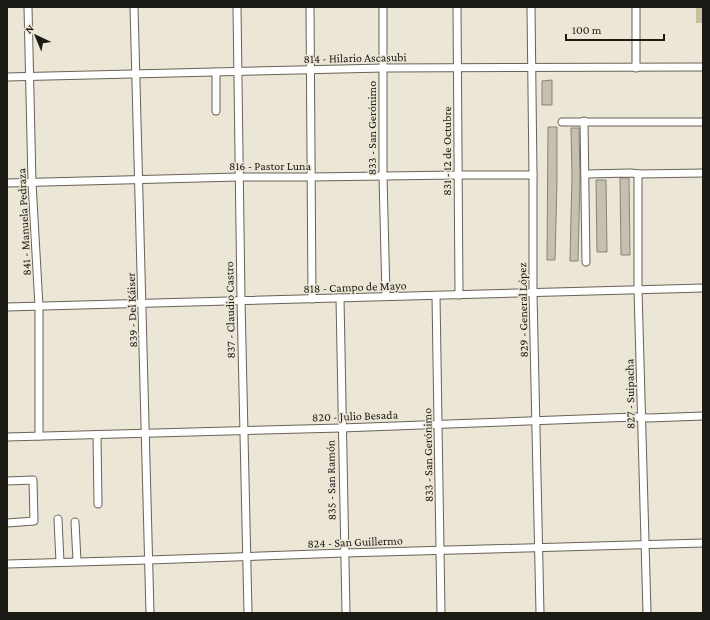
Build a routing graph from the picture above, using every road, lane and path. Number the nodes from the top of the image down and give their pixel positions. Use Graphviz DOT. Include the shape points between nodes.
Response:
graph roads {
  1 [pos="28,7"];
  2 [pos="134,7"];
  3 [pos="237,7"];
  4 [pos="310,7"];
  5 [pos="384,7"];
  6 [pos="457,7"];
  7 [pos="531,7"];
  8 [pos="636,7"];
  9 [pos="532,67"];
  10 [pos="703,67"];
  11 [pos="384,68"];
  12 [pos="458,68"];
  13 [pos="636,68"];
  14 [pos="311,70"];
  15 [pos="238,71"];
  16 [pos="216,72"];
  17 [pos="136,74"];
  18 [pos="29,76"];
  19 [pos="7,77"];
  20 [pos="216,111"];
  21 [pos="584,121"];
  22 [pos="562,122"];
  23 [pos="703,122"];
  24 [pos="703,173"];
  25 [pos="586,174"];
  26 [pos="639,174"];
  27 [pos="458,175"];
  28 [pos="533,175"];
  29 [pos="238,176"];
  30 [pos="383,176"];
  31 [pos="311,177"];
  32 [pos="138,179"];
  33 [pos="32,183"];
  34 [pos="7,184"];
  35 [pos="586,262"];
  36 [pos="703,288"];
  37 [pos="638,290"];
  38 [pos="533,293"];
  39 [pos="459,295"];
  40 [pos="386,296"];
  41 [pos="436,296"];
  42 [pos="340,298"];
  43 [pos="312,299"];
  44 [pos="241,300"];
  45 [pos="143,304"];
  46 [pos="39,306"];
  47 [pos="7,307"];
  48 [pos="703,416"];
  49 [pos="641,417"];
  50 [pos="537,421"];
  51 [pos="439,424"];
  52 [pos="341,428"];
  53 [pos="245,431"];
  54 [pos="146,433"];
  55 [pos="97,435"];
  56 [pos="39,436"];
  57 [pos="7,437"];
  58 [pos="7,481"];
  59 [pos="98,504"];
  60 [pos="58,519"];
  61 [pos="7,522"];
  62 [pos="75,522"];
  63 [pos="703,543"];
  64 [pos="644,545"];
  65 [pos="538,548"];
  66 [pos="440,550"];
  67 [pos="344,553"];
  68 [pos="247,557"];
  69 [pos="149,560"];
  70 [pos="60,562"];
  71 [pos="77,562"];
  72 [pos="7,564"];
  73 [pos="150,613"];
  74 [pos="248,613"];
  75 [pos="346,613"];
  76 [pos="441,613"];
  77 [pos="540,613"];
  78 [pos="646,613"];
  1 -- 18 [label="street, 841 - Manuela Pedraza"];
  2 -- 17 [label="street, 839 - Del Káiser"];
  3 -- 15 [label="street, 837 - Claudio Castro"];
  4 -- 14 [label="street"];
  5 -- 11 [label="street, 833 - San Gerónimo"];
  6 -- 12 [label="street, 831 - 12 de Octubre"];
  7 -- 9 [label="street, 829 - General López"];
  8 -- 13 [label="street"];
  9 -- 12 [label="street, 814 - Hilario Ascasubi"];
  9 -- 13 [label="street, 814 - Hilario Ascasubi"];
  9 -- 28 [label="street, 829 - General López"];
  10 -- 13 [label="street, 814 - Hilario Ascasubi"];
  11 -- 12 [label="street, 814 - Hilario Ascasubi"];
  11 -- 14 [label="street, 814 - Hilario Ascasubi"];
  11 -- 30 [label="street, 833 - San Gerónimo"];
  12 -- 27 [label="street, 831 - 12 de Octubre"];
  14 -- 15 [label="street, 814 - Hilario Ascasubi"];
  14 -- 31 [label="street"];
  15 -- 16 [label="street, 814 - Hilario Ascasubi"];
  15 -- 29 [label="street, 837 - Claudio Castro"];
  16 -- 17 [label="street, 814 - Hilario Ascasubi"];
  16 -- 20 [label="street"];
  17 -- 18 [label="street, 814 - Hilario Ascasubi"];
  17 -- 32 [label="street, 839 - Del Káiser"];
  18 -- 19 [label="street, 814 - Hilario Ascasubi"];
  18 -- 33 [label="street, 841 - Manuela Pedraza"];
  21 -- 22 [label="street"];
  21 -- 23 [label="street"];
  21 -- 25 [label="street"];
  24 -- 26 [label="street"];
  25 -- 26 [label="street"];
  25 -- 35 [label="street"];
  26 -- 37 [label="street, 827 - Suipacha"];
  27 -- 28 [label="street, 816 - Pastor Luna"];
  27 -- 30 [label="street, 816 - Pastor Luna"];
  27 -- 39 [label="street, 831 - 12 de Octubre"];
  28 -- 38 [label="street, 829 - General López"];
  29 -- 31 [label="street, 816 - Pastor Luna"];
  29 -- 32 [label="street, 816 - Pastor Luna"];
  29 -- 44 [label="street, 837 - Claudio Castro"];
  30 -- 31 [label="street, 816 - Pastor Luna"];
  30 -- 40 [label="street, 833 - San Gerónimo"];
  31 -- 43 [label="street"];
  32 -- 33 [label="street, 816 - Pastor Luna"];
  32 -- 45 [label="street, 839 - Del Káiser"];
  33 -- 34 [label="street, 816 - Pastor Luna"];
  33 -- 46 [label="street, 841 - Manuela Pedraza"];
  36 -- 37 [label="street, 818 - Campo de Mayo"];
  37 -- 38 [label="street, 818 - Campo de Mayo"];
  37 -- 49 [label="street, 827 - Suipacha"];
  38 -- 39 [label="street, 818 - Campo de Mayo"];
  38 -- 50 [label="street, 829 - General López"];
  39 -- 41 [label="street, 818 - Campo de Mayo"];
  40 -- 41 [label="street, 818 - Campo de Mayo"];
  40 -- 42 [label="street, 818 - Campo de Mayo"];
  41 -- 51 [label="street, 833 - San Gerónimo"];
  42 -- 43 [label="street, 818 - Campo de Mayo"];
  42 -- 52 [label="street, 835 - San Ramón"];
  43 -- 44 [label="street, 818 - Campo de Mayo"];
  44 -- 45 [label="street, 818 - Campo de Mayo"];
  44 -- 53 [label="street, 837 - Claudio Castro"];
  45 -- 46 [label="street, 818 - Campo de Mayo"];
  45 -- 54 [label="street, 839 - Del Káiser"];
  46 -- 47 [label="street, 818 - Campo de Mayo"];
  46 -- 56 [label="street, 841 - Manuela Pedraza"];
  48 -- 49 [label="street, 820 - Julio Besada"];
  49 -- 50 [label="street, 820 - Julio Besada"];
  49 -- 64 [label="street, 827 - Suipacha"];
  50 -- 51 [label="street, 820 - Julio Besada"];
  50 -- 65 [label="street, 829 - General López"];
  51 -- 52 [label="street, 820 - Julio Besada"];
  51 -- 66 [label="street, 833 - San Gerónimo"];
  52 -- 53 [label="street, 820 - Julio Besada"];
  52 -- 67 [label="street, 835 - San Ramón"];
  53 -- 54 [label="street, 820 - Julio Besada"];
  53 -- 68 [label="street, 837 - Claudio Castro"];
  54 -- 55 [label="street, 820 - Julio Besada"];
  54 -- 69 [label="street, 839 - Del Káiser"];
  55 -- 56 [label="street, 820 - Julio Besada"];
  55 -- 59 [label="street"];
  56 -- 57 [label="street, 820 - Julio Besada"];
  58 -- 61 [label="street" via="33,480 34,521"];
  60 -- 70 [label="street"];
  62 -- 71 [label="street"];
  63 -- 64 [label="street, 824 - San Guillermo"];
  64 -- 65 [label="street, 824 - San Guillermo"];
  64 -- 78 [label="street, 827 - Suipacha"];
  65 -- 66 [label="street, 824 - San Guillermo"];
  65 -- 77 [label="street, 829 - General López"];
  66 -- 67 [label="street, 824 - San Guillermo"];
  66 -- 76 [label="street, 833 - San Gerónimo"];
  67 -- 68 [label="street, 824 - San Guillermo"];
  67 -- 75 [label="street, 835 - San Ramón"];
  68 -- 69 [label="street, 824 - San Guillermo"];
  68 -- 74 [label="street, 837 - Claudio Castro"];
  69 -- 71 [label="street, 824 - San Guillermo"];
  69 -- 73 [label="street, 839 - Del Káiser"];
  70 -- 71 [label="street, 824 - San Guillermo"];
  70 -- 72 [label="street, 824 - San Guillermo"];
}
